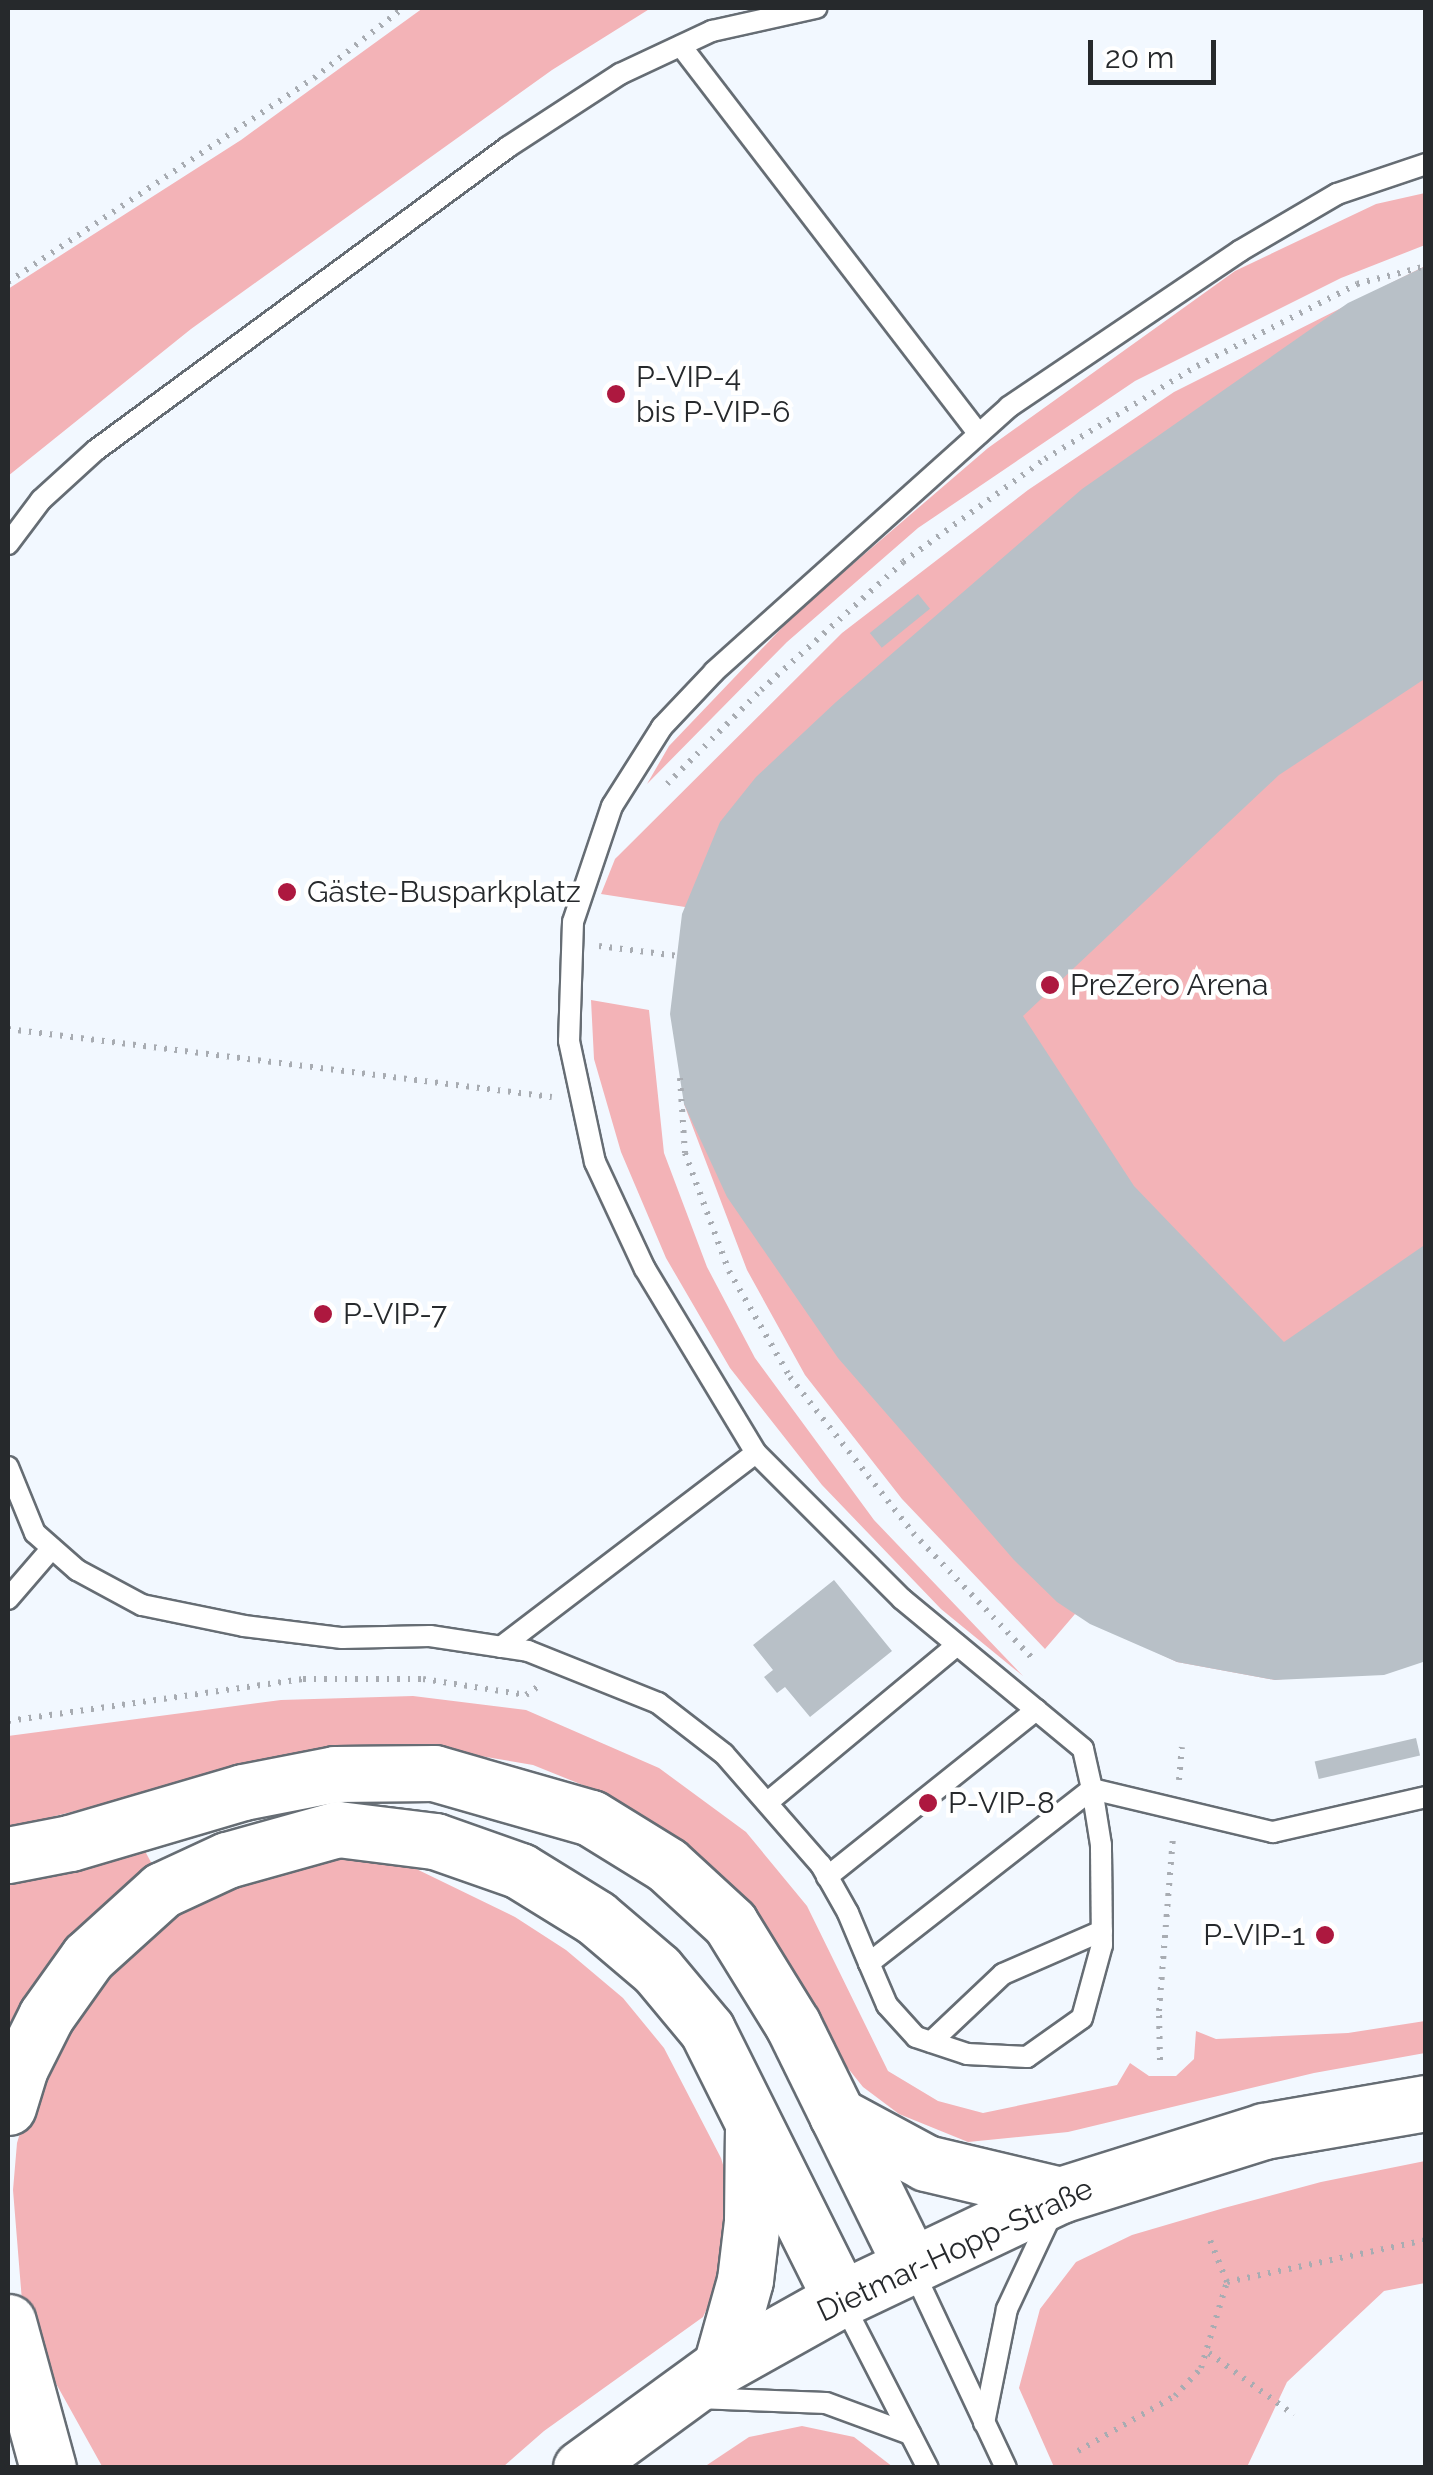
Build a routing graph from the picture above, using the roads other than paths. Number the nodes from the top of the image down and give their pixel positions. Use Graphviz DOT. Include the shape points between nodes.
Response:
graph roads {
  1 [pos="816,8"];
  2 [pos="681,46"];
  3 [pos="1426,164"];
  4 [pos="979,434"];
  5 [pos="8,544"];
  6 [pos="756,1452"];
  7 [pos="8,1467"];
  8 [pos="52,1548"];
  9 [pos="8,1600"];
  10 [pos="957,1645"];
  11 [pos="501,1647"];
  12 [pos="1036,1710"];
  13 [pos="1092,1789"];
  14 [pos="1426,1797"];
  15 [pos="768,1802"];
  16 [pos="8,1855"];
  17 [pos="827,1877"];
  18 [pos="1102,1931"];
  19 [pos="869,1963"];
  20 [pos="931,2042"];
  21 [pos="1426,2103"];
  22 [pos="8,2107"];
  23 [pos="837,2114"];
  24 [pos="752,2116"];
  25 [pos="1060,2195"];
  26 [pos="910,2265"];
  27 [pos="841,2299"];
  28 [pos="8,2322"];
  29 [pos="721,2366"];
  30 [pos="675,2398"];
  31 [pos="984,2423"];
  32 [pos="910,2434"];
  33 [pos="48,2468"];
  34 [pos="580,2468"];
  35 [pos="928,2468"];
  36 [pos="1006,2468"];
  1 -- 2 [label="lane" via="712,31"];
  2 -- 4 [label="lane"];
  2 -- 5 [label="lane" via="620,74 508,147 110,440 41,500"];
  3 -- 4 [label="lane" via="1336,194 1240,251"];
  4 -- 6 [label="lane" via="714,672 662,727 625,782 573,922 568,1041 595,1162 646,1269"];
  6 -- 10 [label="lane"];
  6 -- 11 [label="lane"];
  7 -- 8 [label="lane" via="35,1532"];
  8 -- 9 [label="lane"];
  8 -- 11 [label="lane" via="77,1570 142,1605 342,1638 430,1636"];
  10 -- 12 [label="lane"];
  10 -- 15 [label="lane"];
  11 -- 15 [label="lane" via="570,1666 658,1703 724,1754"];
  12 -- 13 [label="lane" via="1083,1749"];
  12 -- 17 [label="lane"];
  13 -- 14 [label="lane" via="1274,1832"];
  13 -- 18 [label="lane" via="1102,1844"];
  13 -- 19 [label="lane"];
  15 -- 17 [label="lane"];
  16 -- 23 [label="main road" via="335,1774 434,1774 514,1793 592,1818 667,1865 730,1923 794,2025"];
  17 -- 19 [label="lane"];
  18 -- 20 [label="lane" via="1004,1974"];
  18 -- 20 [label="lane" via="1082,2018 1027,2057 967,2054"];
  19 -- 20 [label="lane" via="887,2005 916,2038"];
  21 -- 25 [label="main road, Dietmar-Hopp-Straße" via="1264,2131"];
  22 -- 24 [label="main road" via="46,2016 88,1957 162,1890 226,1860 338,1829 435,1841 520,1871 596,1918 657,1970 707,2030"];
  23 -- 25 [label="main road" via="926,2163"];
  23 -- 26 [label="main road"];
  24 -- 27 [label="main road"];
  24 -- 29 [label="main road" via="745,2280"];
  25 -- 26 [label="main road, Dietmar-Hopp-Straße"];
  25 -- 31 [label="lane" via="1007,2309"];
  26 -- 27 [label="main road, Dietmar-Hopp-Straße"];
  26 -- 31 [label="lane"];
  27 -- 29 [label="main road, Dietmar-Hopp-Straße"];
  27 -- 32 [label="lane"];
  28 -- 33 [label="main road"];
  29 -- 30 [label="main road, Dietmar-Hopp-Straße"];
  30 -- 32 [label="lane" via="826,2403"];
  30 -- 34 [label="main road, Dietmar-Hopp-Straße"];
  31 -- 36 [label="lane"];
  32 -- 35 [label="lane"];
}
